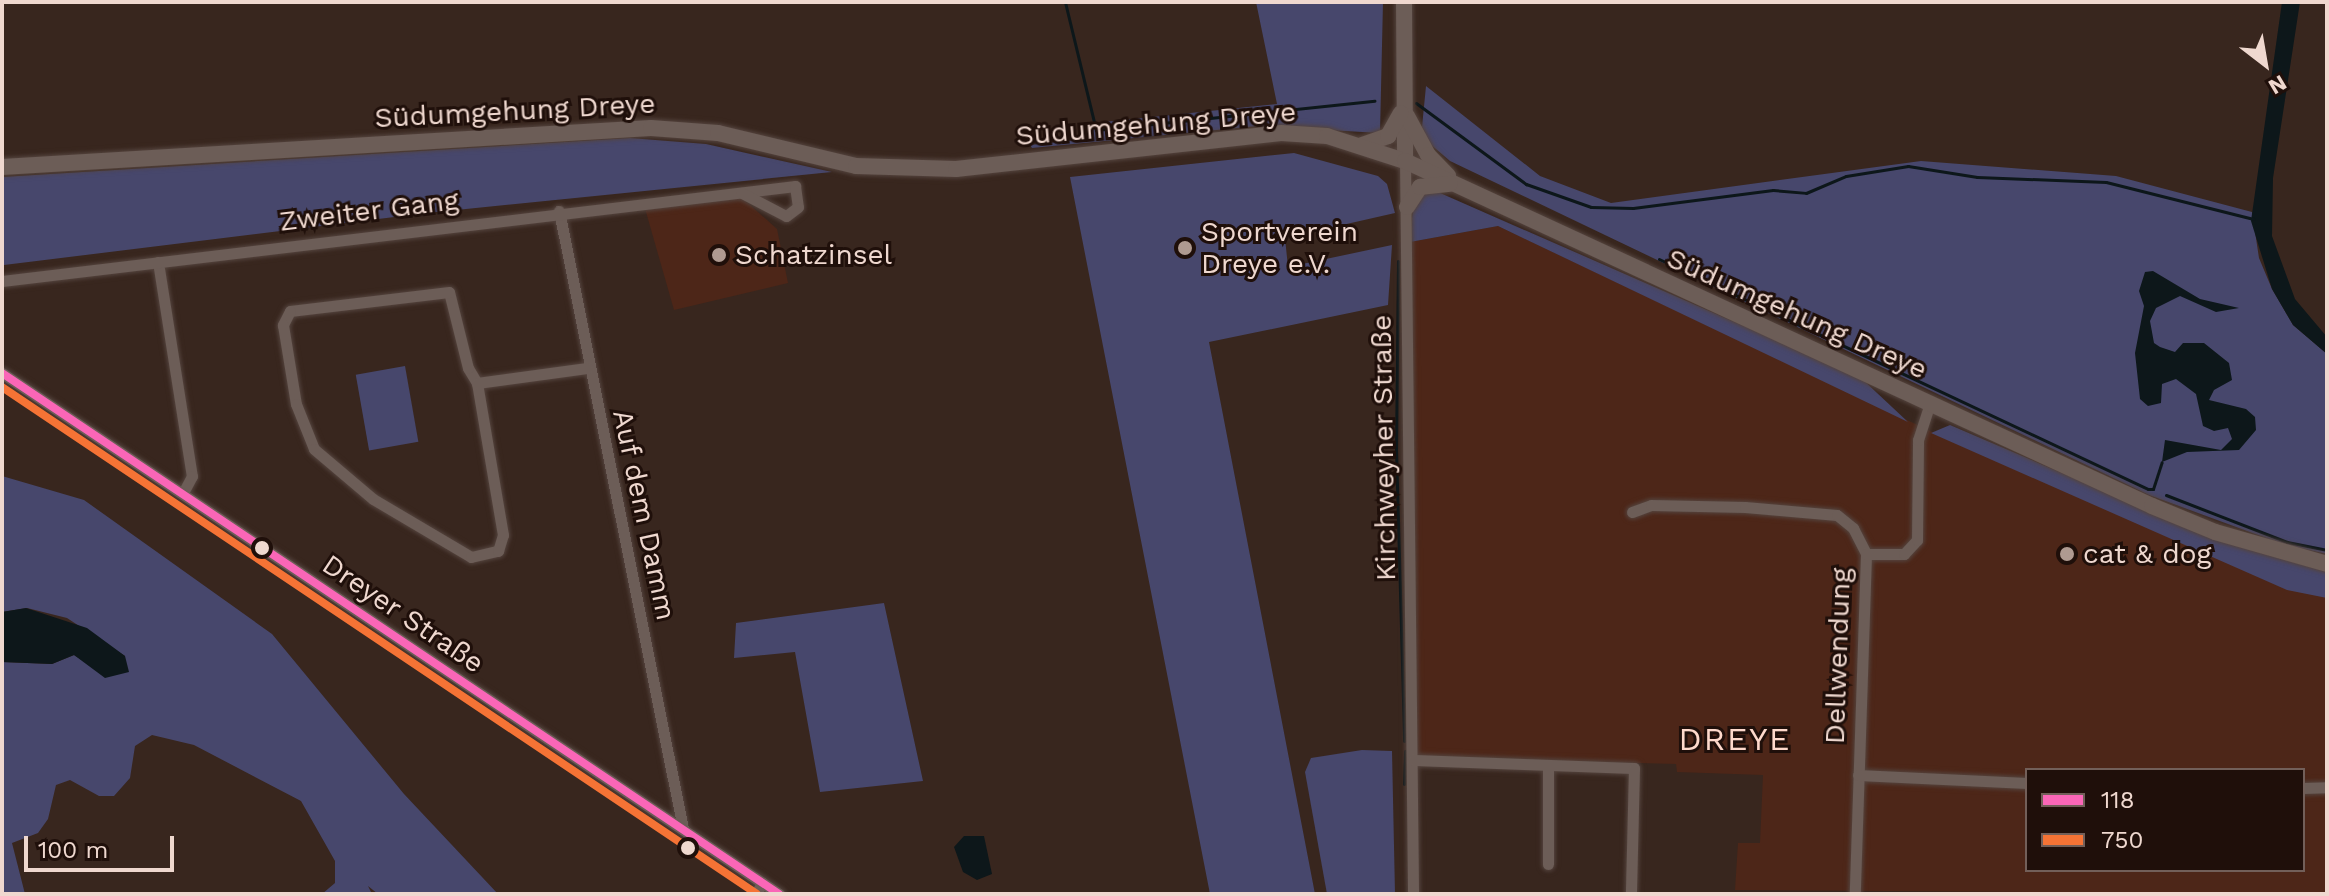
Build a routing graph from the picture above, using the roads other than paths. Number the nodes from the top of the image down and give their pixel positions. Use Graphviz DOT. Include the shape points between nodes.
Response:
graph roads {
  1 [pos="1404,2"];
  2 [pos="1403,108"];
  3 [pos="1362,145"];
  4 [pos="1405,161"];
  5 [pos="2,167"];
  6 [pos="1459,185"];
  7 [pos="742,193"];
  8 [pos="1407,207"];
  9 [pos="559,211"];
  10 [pos="158,262"];
  11 [pos="2,281"];
  12 [pos="587,368"];
  13 [pos="2,373"];
  14 [pos="477,383"];
  15 [pos="1930,403"];
  16 [pos="183,493"];
  17 [pos="1632,512"];
  18 [pos="1866,554"];
  19 [pos="2327,564"];
  20 [pos="1413,760"];
  21 [pos="1548,765"];
  22 [pos="1858,775"];
  23 [pos="2025,783"];
  24 [pos="2327,787"];
  25 [pos="2305,788"];
  26 [pos="683,829"];
  27 [pos="1548,864"];
  28 [pos="759,888"];
  29 [pos="779,894"];
  30 [pos="1413,894"];
  31 [pos="1631,894"];
  32 [pos="1855,894"];
  1 -- 2 [label="main road, Kirchweyher Straße"];
  2 -- 3 [label="main road" via="1388,136"];
  2 -- 4 [label="main road, Kirchweyher Straße"];
  2 -- 6 [label="main road" via="1428,155"];
  3 -- 4 [label="main road, Südumgehung Dreye"];
  3 -- 5 [label="main road, Südumgehung Dreye" via="1281,133 983,167 899,170 856,166 718,133 651,128"];
  4 -- 6 [label="main road, Südumgehung Dreye"];
  4 -- 8 [label="street, Kirchweyher Straße"];
  6 -- 8 [label="main road" via="1420,187"];
  6 -- 15 [label="main road, Südumgehung Dreye"];
  7 -- 7 [label="street, Zweiter Gang" via="795,186 798,207 786,216"];
  7 -- 9 [label="street, Zweiter Gang"];
  8 -- 20 [label="street, Kirchweyher Straße"];
  9 -- 10 [label="street, Zweiter Gang"];
  9 -- 12 [label="street, Auf dem Damm"];
  10 -- 11 [label="street, Zweiter Gang"];
  10 -- 16 [label="street" via="192,476"];
  12 -- 14 [label="street"];
  12 -- 26 [label="street, Auf dem Damm"];
  13 -- 16 [label="street, Dreyer Straße"];
  14 -- 14 [label="street" via="503,535 498,551 471,557 373,499 314,449 296,404 283,325 290,311 449,292 468,368"];
  15 -- 18 [label="street" via="1918,440 1917,540 1904,554"];
  15 -- 19 [label="main road, Südumgehung Dreye" via="2215,532"];
  16 -- 26 [label="street, Dreyer Straße"];
  17 -- 18 [label="street, Dellwendung" via="1651,505 1837,515 1853,528"];
  18 -- 22 [label="street, Dellwendung"];
  20 -- 21 [label="street"];
  20 -- 30 [label="street, Kirchweyher Straße"];
  21 -- 27 [label="street"];
  21 -- 31 [label="street" via="1634,768"];
  22 -- 23 [label="street"];
  22 -- 32 [label="street, Dellwendung"];
  24 -- 25 [label="street"];
  26 -- 28 [label="street, Dreyer Straße"];
  28 -- 29 [label="street, Dreyer Straße"];
}
